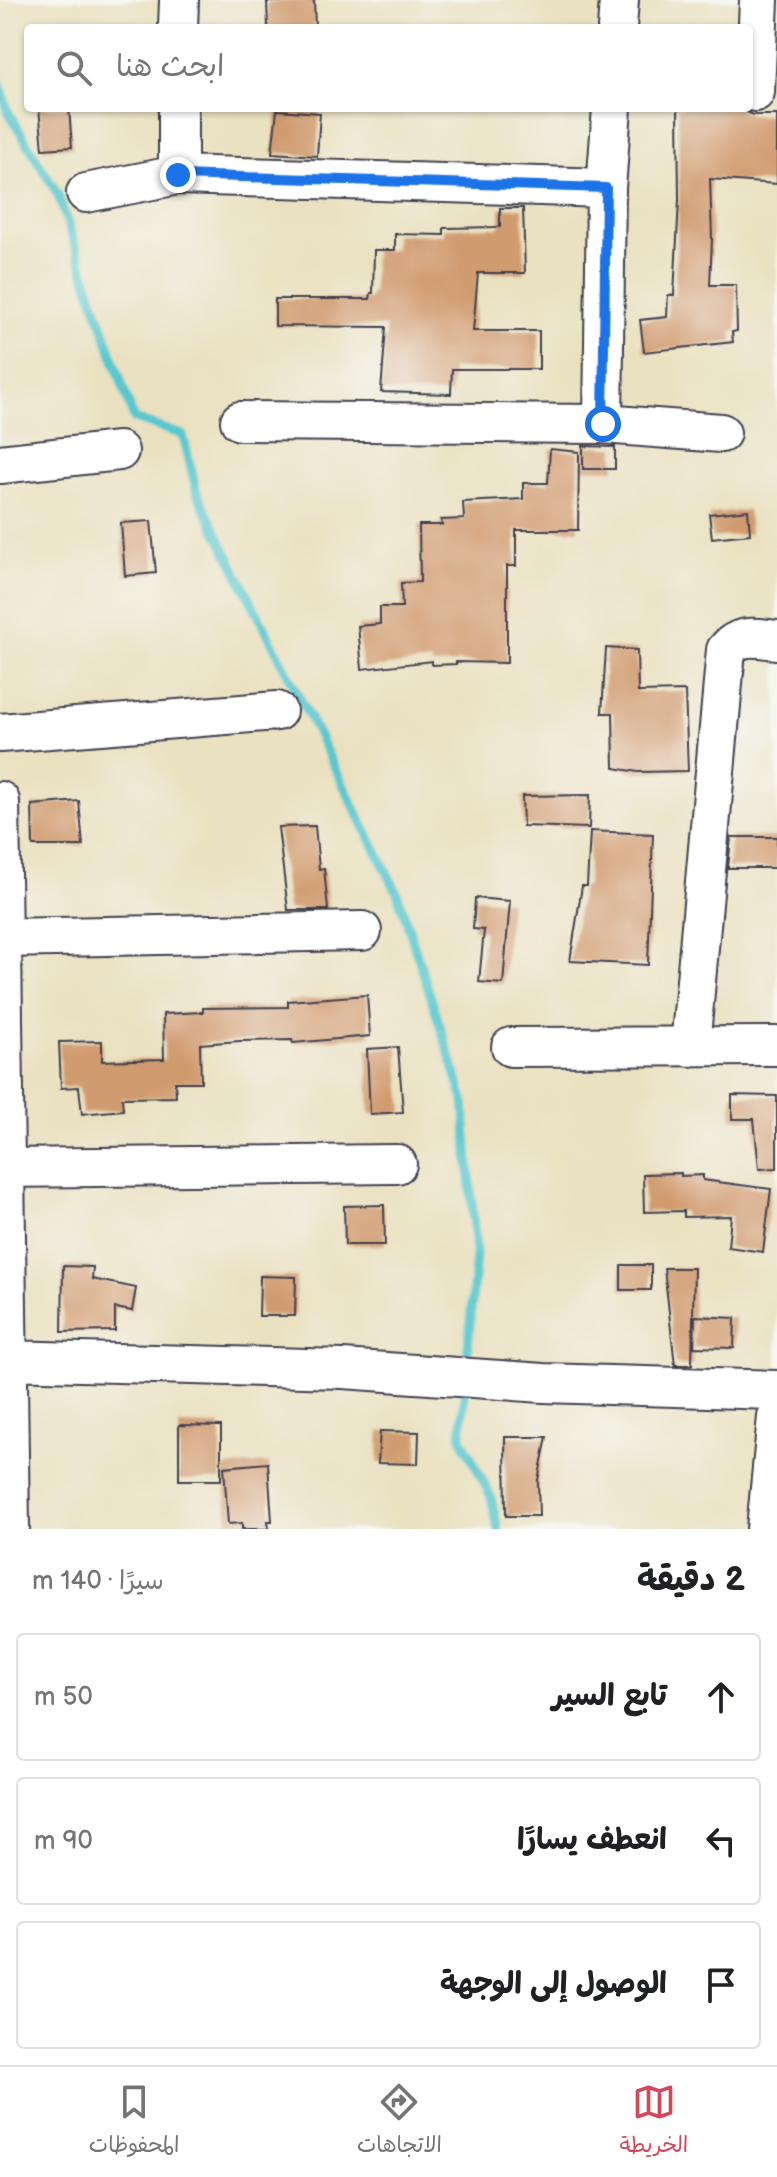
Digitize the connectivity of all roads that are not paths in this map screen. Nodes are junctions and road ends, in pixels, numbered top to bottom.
1 (179, 0) edge
2 (619, 0) edge
3 (759, 0) edge
4 (178, 24) edge
5 (617, 24) edge
6 (755, 92) dead end
7 (178, 112) edge
8 (612, 112) edge
9 (178, 175) junction
10 (606, 188) junction
11 (86, 193) dead end
12 (240, 421) dead end
13 (603, 424) junction
14 (721, 433) dead end
15 (119, 451) dead end
16 (0, 464) edge
17 (777, 640) edge
18 (277, 711) dead end
19 (0, 733) edge
20 (0, 801) edge
21 (362, 931) dead end
22 (2, 938) edge
23 (777, 1046) edge
24 (511, 1047) dead end
25 (690, 1047) junction
26 (397, 1164) dead end
27 (2, 1168) edge
28 (7, 1360) junction
29 (777, 1390) edge
30 (777, 1417) edge
31 (10, 1529) edge
32 (766, 1529) edge

1 - 4 street
2 - 5 street
3 - 6 street
7 - 9 street
8 - 10 street
9 - 10 street
9 - 11 street
10 - 13 street
12 - 13 street
13 - 14 street
15 - 16 street
17 - 25 street
18 - 19 street
20 - 22 street
21 - 22 street
22 - 27 street
23 - 25 street
24 - 25 street
26 - 27 street
27 - 28 street
28 - 29 street
28 - 31 street
30 - 32 street

